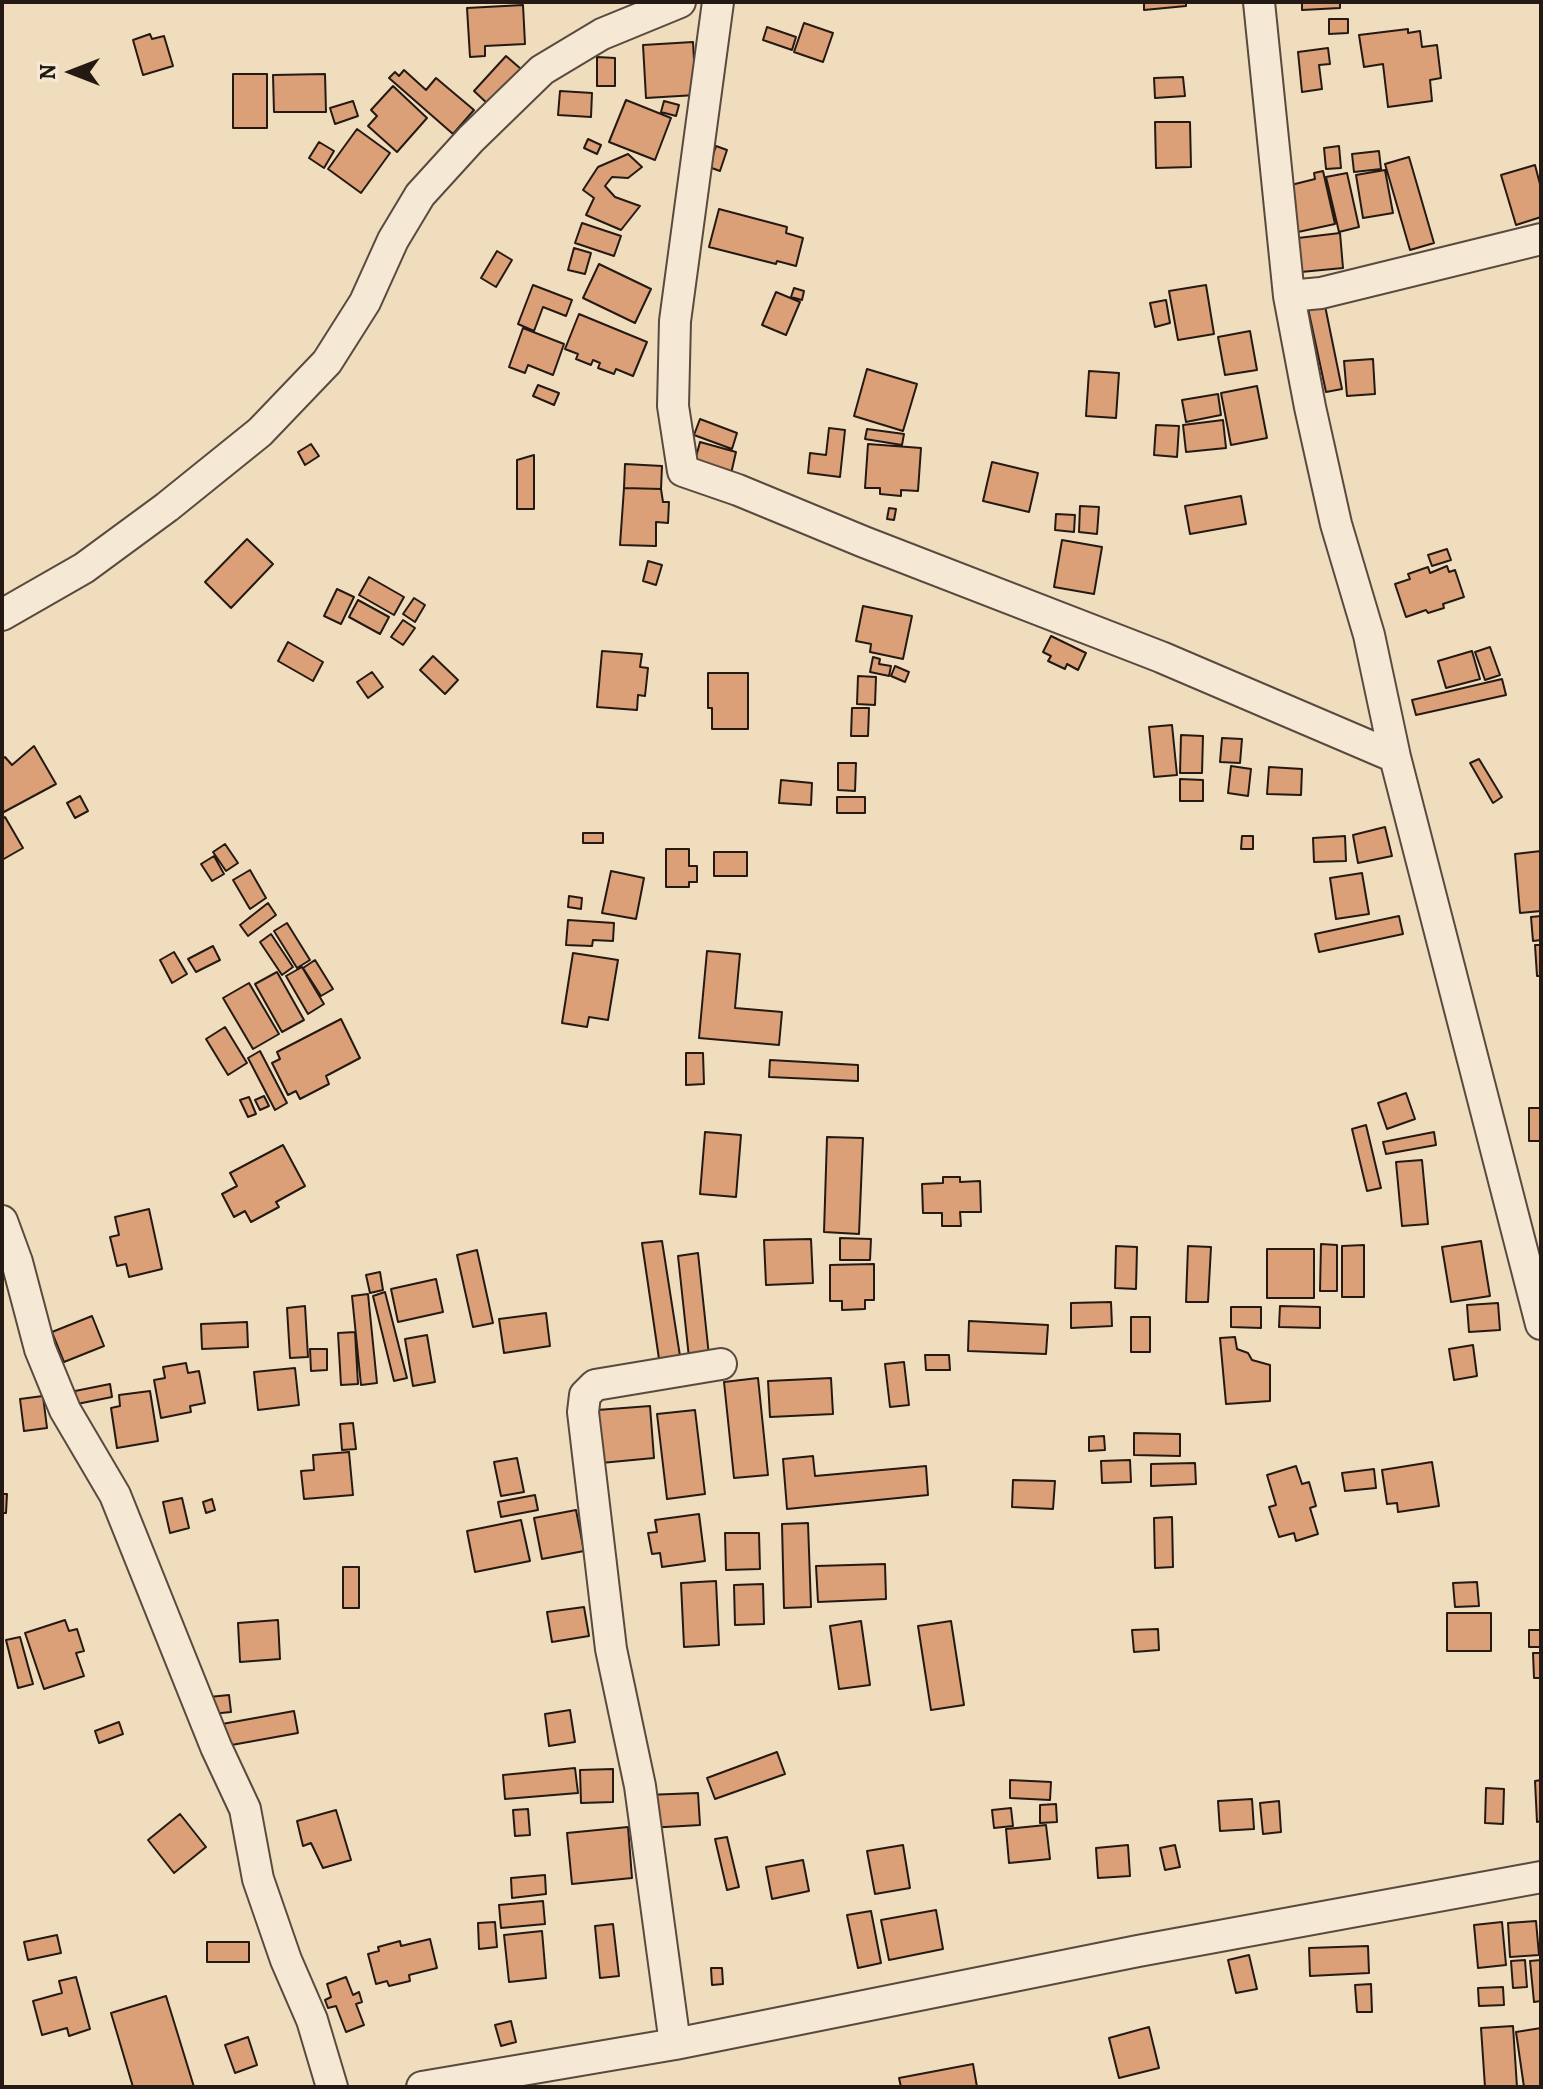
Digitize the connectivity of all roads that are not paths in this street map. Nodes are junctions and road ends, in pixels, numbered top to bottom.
1 (680, 2) edge
2 (718, 2) edge
3 (1259, 2) edge
4 (1541, 239) edge
5 (1289, 296) junction
6 (2, 615) edge
7 (1395, 757) junction
8 (2, 1221) edge
9 (1541, 1324) edge
10 (721, 1364) dead end
11 (1541, 1877) edge
12 (675, 2044) junction
13 (332, 2087) edge
14 (422, 2087) edge

1 - 6 street
2 - 7 street
3 - 5 street
4 - 5 street
5 - 7 street
7 - 9 street
8 - 13 street
10 - 12 street
11 - 12 street
12 - 14 street

